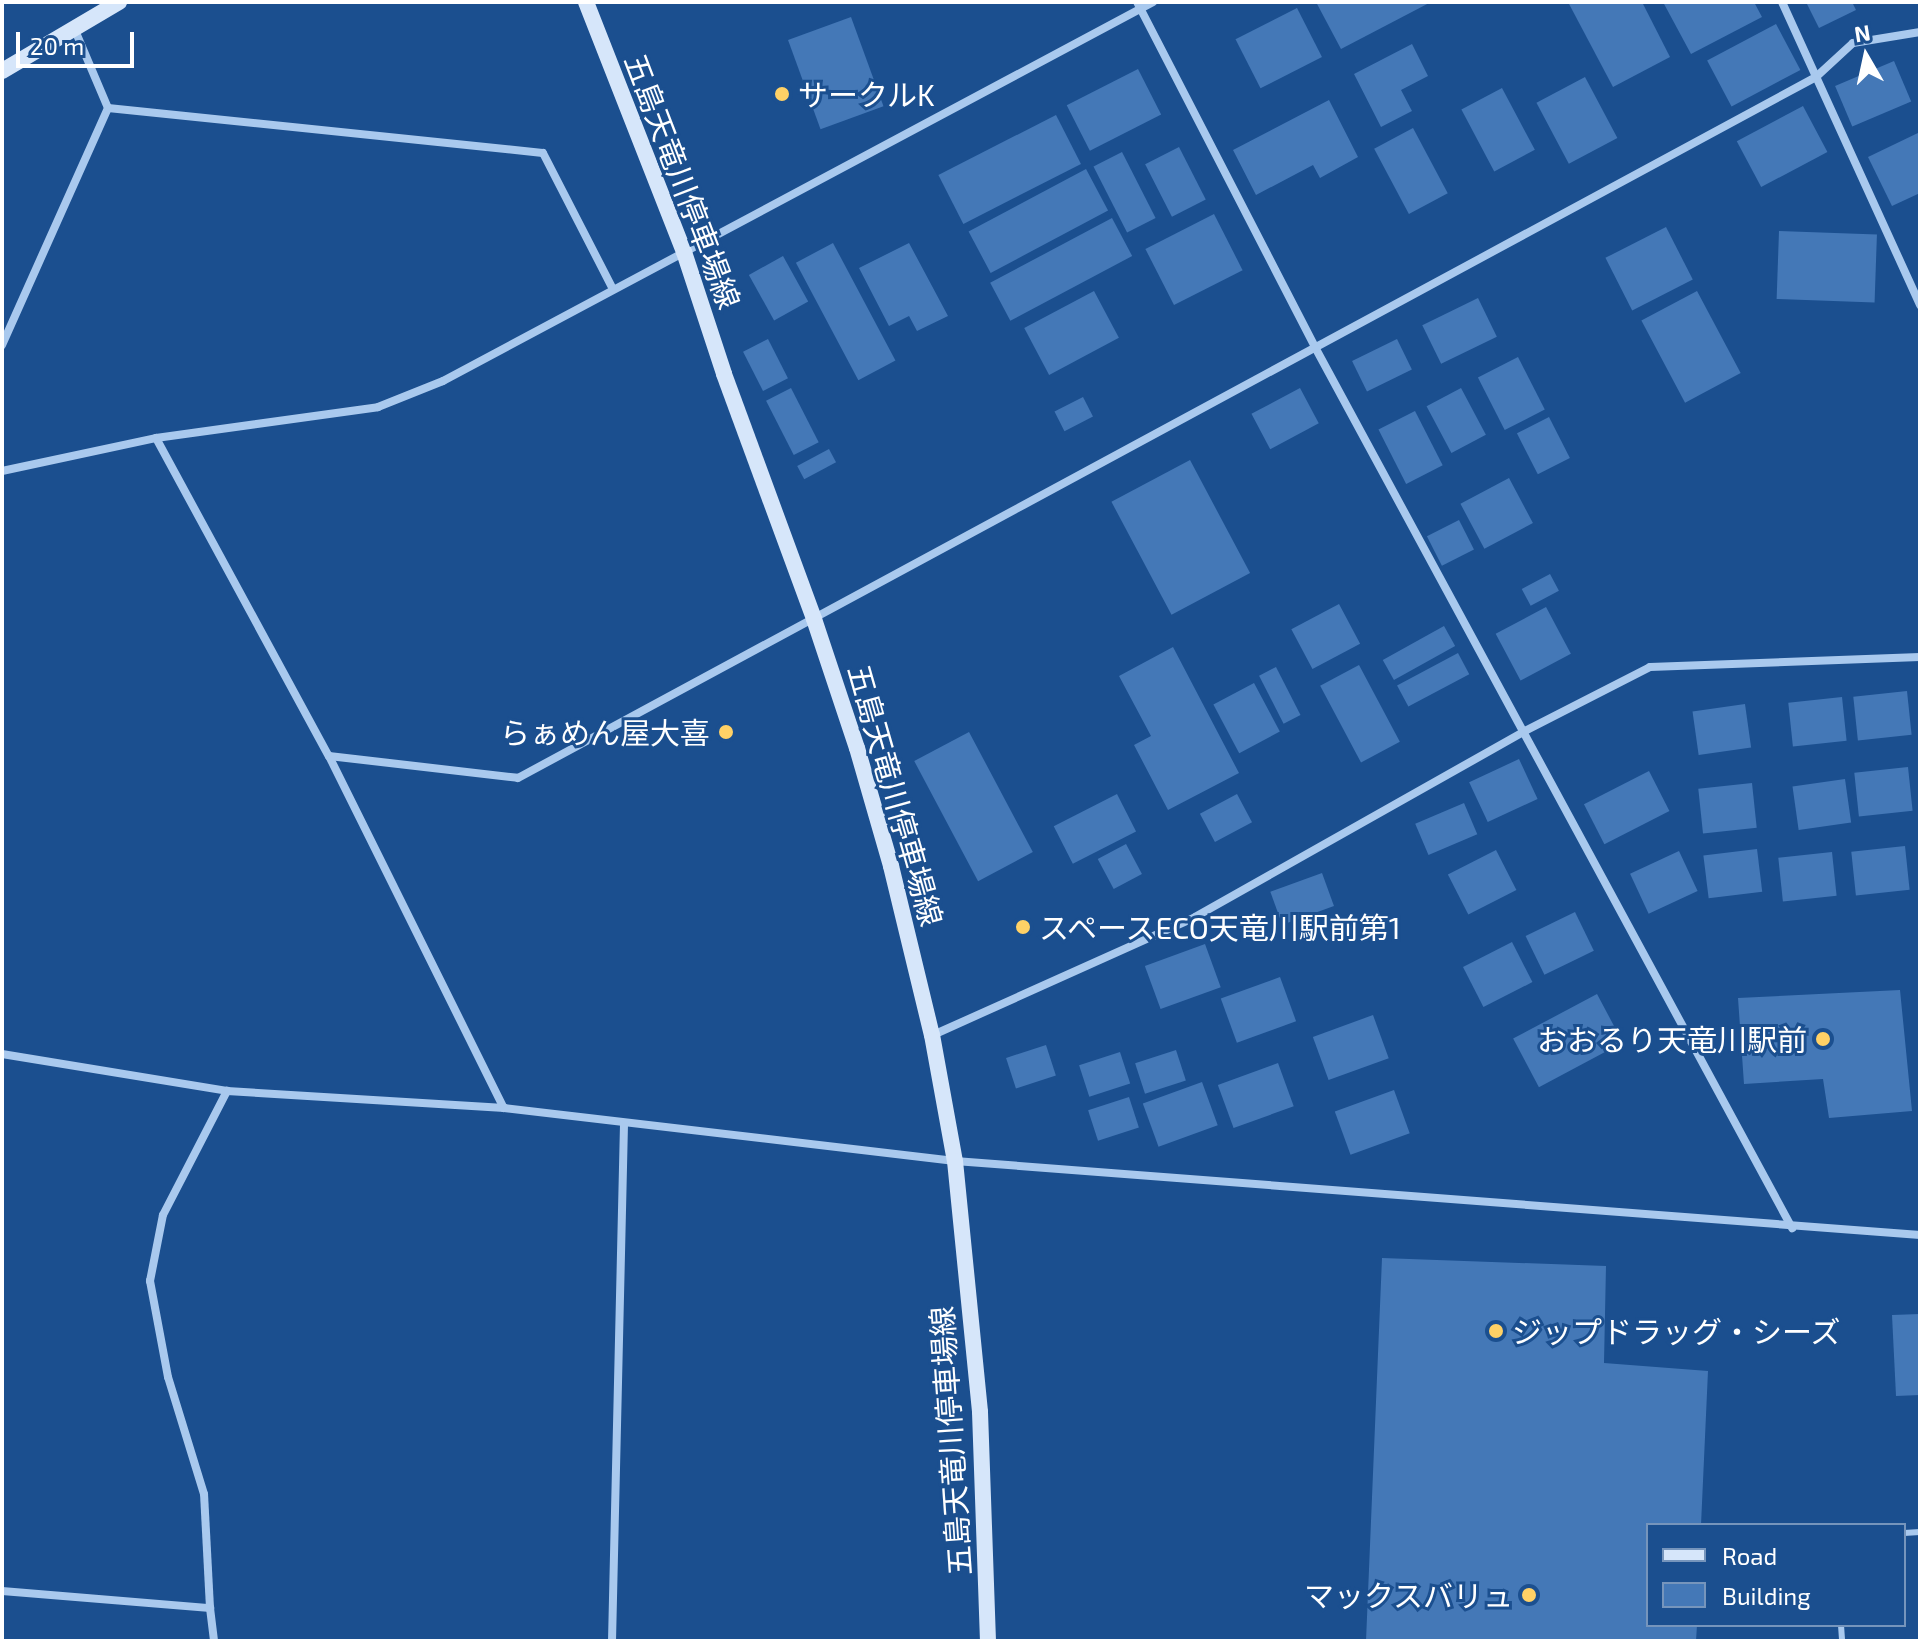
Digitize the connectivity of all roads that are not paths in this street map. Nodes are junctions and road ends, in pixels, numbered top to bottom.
1 (586, 2) edge
2 (1153, 2) edge
3 (1782, 2) edge
4 (116, 3) edge
5 (1139, 5) edge
6 (74, 28) junction
7 (1920, 32) edge
8 (2, 71) edge
9 (1816, 77) junction
10 (108, 108) junction
11 (684, 252) junction
12 (613, 289) junction
13 (1920, 305) edge
14 (2, 345) edge
15 (1316, 349) junction
16 (156, 438) junction
17 (2, 471) edge
18 (814, 619) junction
19 (1920, 657) edge
20 (1525, 731) junction
21 (329, 756) junction
22 (932, 1035) junction
23 (2, 1054) edge
24 (227, 1091) junction
25 (504, 1108) junction
26 (624, 1123) junction
27 (955, 1161) junction
28 (1792, 1228) junction
29 (1920, 1235) edge
30 (2, 1591) edge
31 (210, 1608) junction
32 (214, 1641) edge
33 (612, 1641) edge
34 (988, 1641) edge

1 - 11 main road, 五島天竜川停車場線
2 - 5 street
3 - 9 street
4 - 6 main road
5 - 11 street
5 - 15 street
6 - 8 main road
6 - 10 street
7 - 9 street
9 - 13 street
9 - 15 street
10 - 12 street
10 - 14 street
11 - 12 street
11 - 18 main road, 五島天竜川停車場線
12 - 16 street
15 - 18 street
15 - 20 street
16 - 17 street
16 - 21 street
18 - 21 street
18 - 22 main road, 五島天竜川停車場線
19 - 20 street
20 - 22 street
20 - 28 street
21 - 25 street
22 - 27 main road, 五島天竜川停車場線
23 - 24 street
24 - 25 street
24 - 31 street
25 - 26 street
26 - 27 street
26 - 33 street
27 - 28 street
27 - 34 main road, 五島天竜川停車場線
28 - 29 street
30 - 31 street
31 - 32 street

